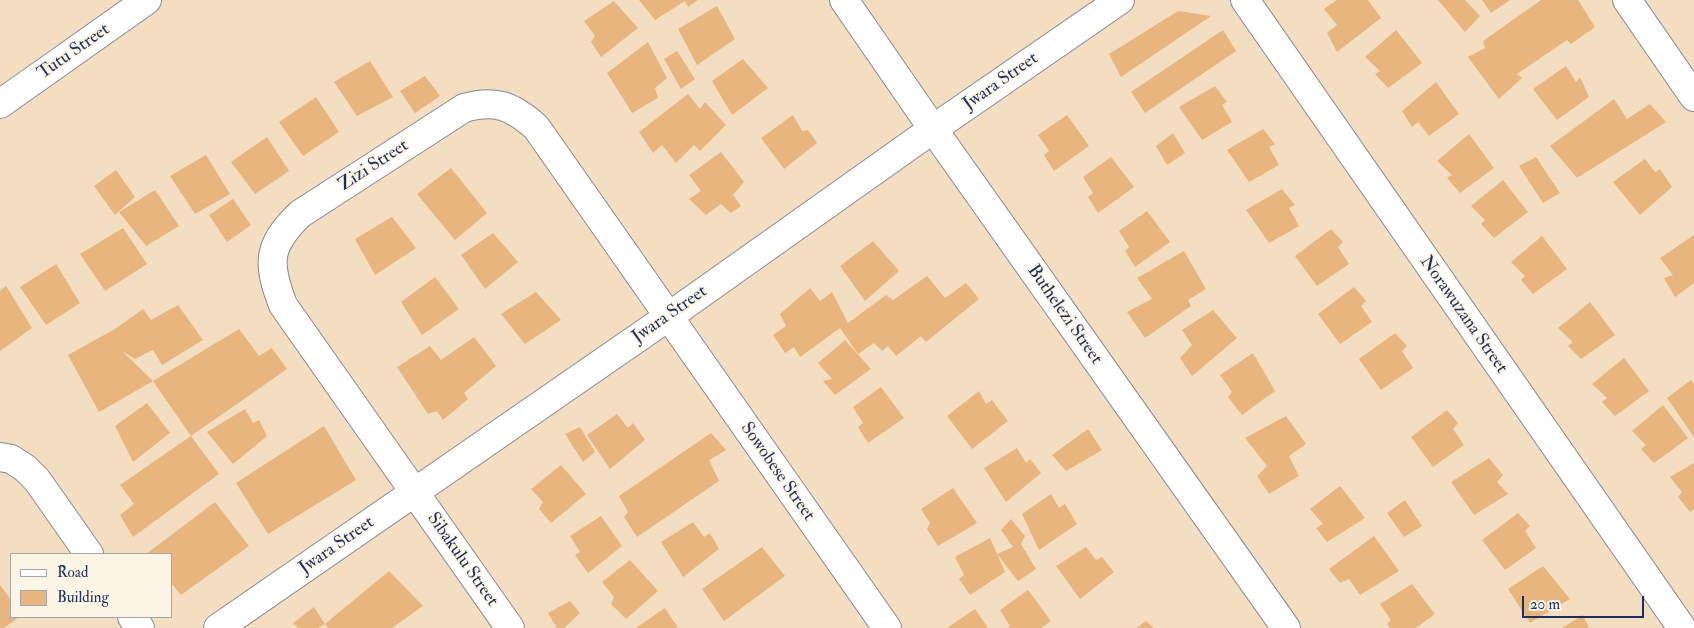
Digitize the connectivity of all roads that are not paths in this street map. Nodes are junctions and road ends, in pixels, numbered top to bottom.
1 (147, 0) edge
2 (844, 0) edge
3 (1120, 0) edge
4 (1245, 0) edge
5 (1627, 0) edge
6 (1694, 97) edge
7 (0, 104) edge
8 (933, 129) junction
9 (668, 317) junction
10 (0, 457) edge
11 (414, 492) junction
12 (88, 553) edge
13 (218, 628) edge
14 (510, 628) edge
15 (887, 628) edge
16 (1286, 628) edge
17 (1682, 628) edge

1 - 7 street, Tutu Street
2 - 8 street, Buthelezi Street
3 - 8 street, Jwara Street
4 - 17 street, Norawuzana Street
5 - 6 street
8 - 9 street, Jwara Street
8 - 16 street, Buthelezi Street
9 - 11 street, Jwara Street
9 - 11 street, Zizi Street
9 - 15 street, Sowobese Street
10 - 12 street
11 - 13 street, Jwara Street
11 - 14 street, Sibakulu Street

